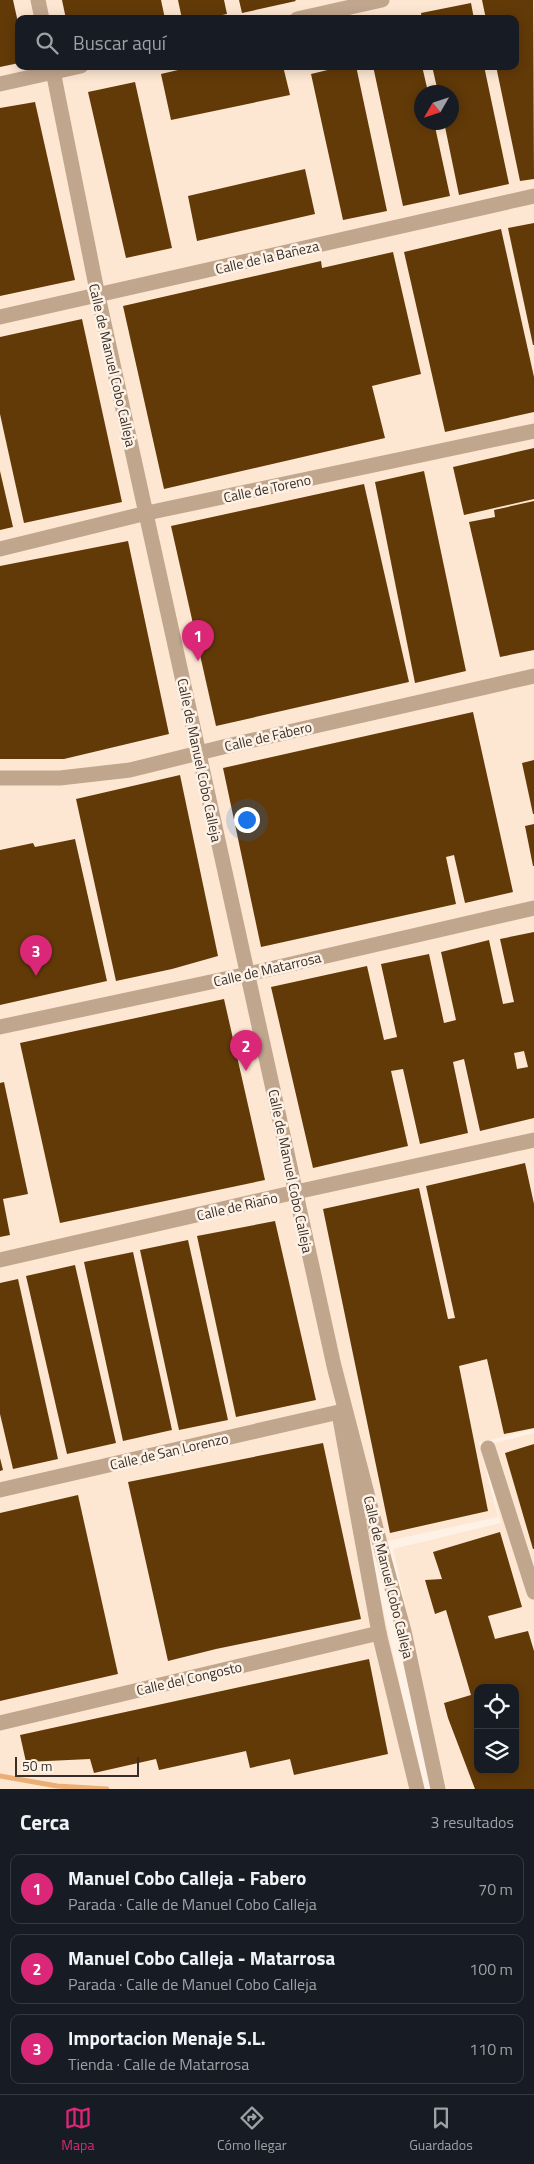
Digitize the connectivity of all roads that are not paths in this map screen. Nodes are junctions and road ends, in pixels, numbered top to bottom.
1 (38, 0) edge
2 (382, 0) edge
3 (41, 15) edge
4 (315, 15) edge
5 (49, 70) edge
6 (53, 70) edge
7 (0, 84) edge
8 (534, 196) edge
9 (98, 296) junction
10 (0, 317) edge
11 (534, 431) edge
12 (147, 513) junction
13 (0, 549) edge
14 (534, 676) edge
15 (198, 753) junction
16 (0, 778) edge
17 (534, 908) edge
18 (248, 974) junction
19 (0, 1027) edge
20 (534, 1140) edge
21 (296, 1192) junction
22 (0, 1260) edge
23 (334, 1366) junction
24 (339, 1412) junction
25 (488, 1448) dead end
26 (0, 1490) edge
27 (534, 1592) edge
28 (379, 1634) junction
29 (0, 1723) edge
30 (417, 1789) edge
31 (438, 1789) edge

1 - 3 street
2 - 4 street
5 - 7 street
6 - 9 street, Calle de Manuel Cobo Calleja
8 - 9 street, Calle de la Bañeza
9 - 10 street, Calle de la Bañeza
9 - 12 street, Calle de Manuel Cobo Calleja
11 - 12 street, Calle de Toreno
12 - 13 street, Calle de Toreno
12 - 15 street, Calle de Manuel Cobo Calleja
14 - 15 street, Calle de Fabero
15 - 16 street, Calle de Fabero
15 - 18 street, Calle de Manuel Cobo Calleja
17 - 18 street, Calle de Matarrosa
18 - 19 street, Calle de Matarrosa
18 - 21 street, Calle de Manuel Cobo Calleja
20 - 21 street, Calle de Riaño
21 - 22 street, Calle de Riaño
21 - 23 street, Calle de Manuel Cobo Calleja
23 - 24 street, Calle de Manuel Cobo Calleja
23 - 31 street, Calle de Manuel Cobo Calleja
24 - 26 street, Calle de San Lorenzo
24 - 28 street, Calle de Manuel Cobo Calleja
25 - 27 street
28 - 29 street, Calle del Congosto
28 - 30 street, Calle de Manuel Cobo Calleja

